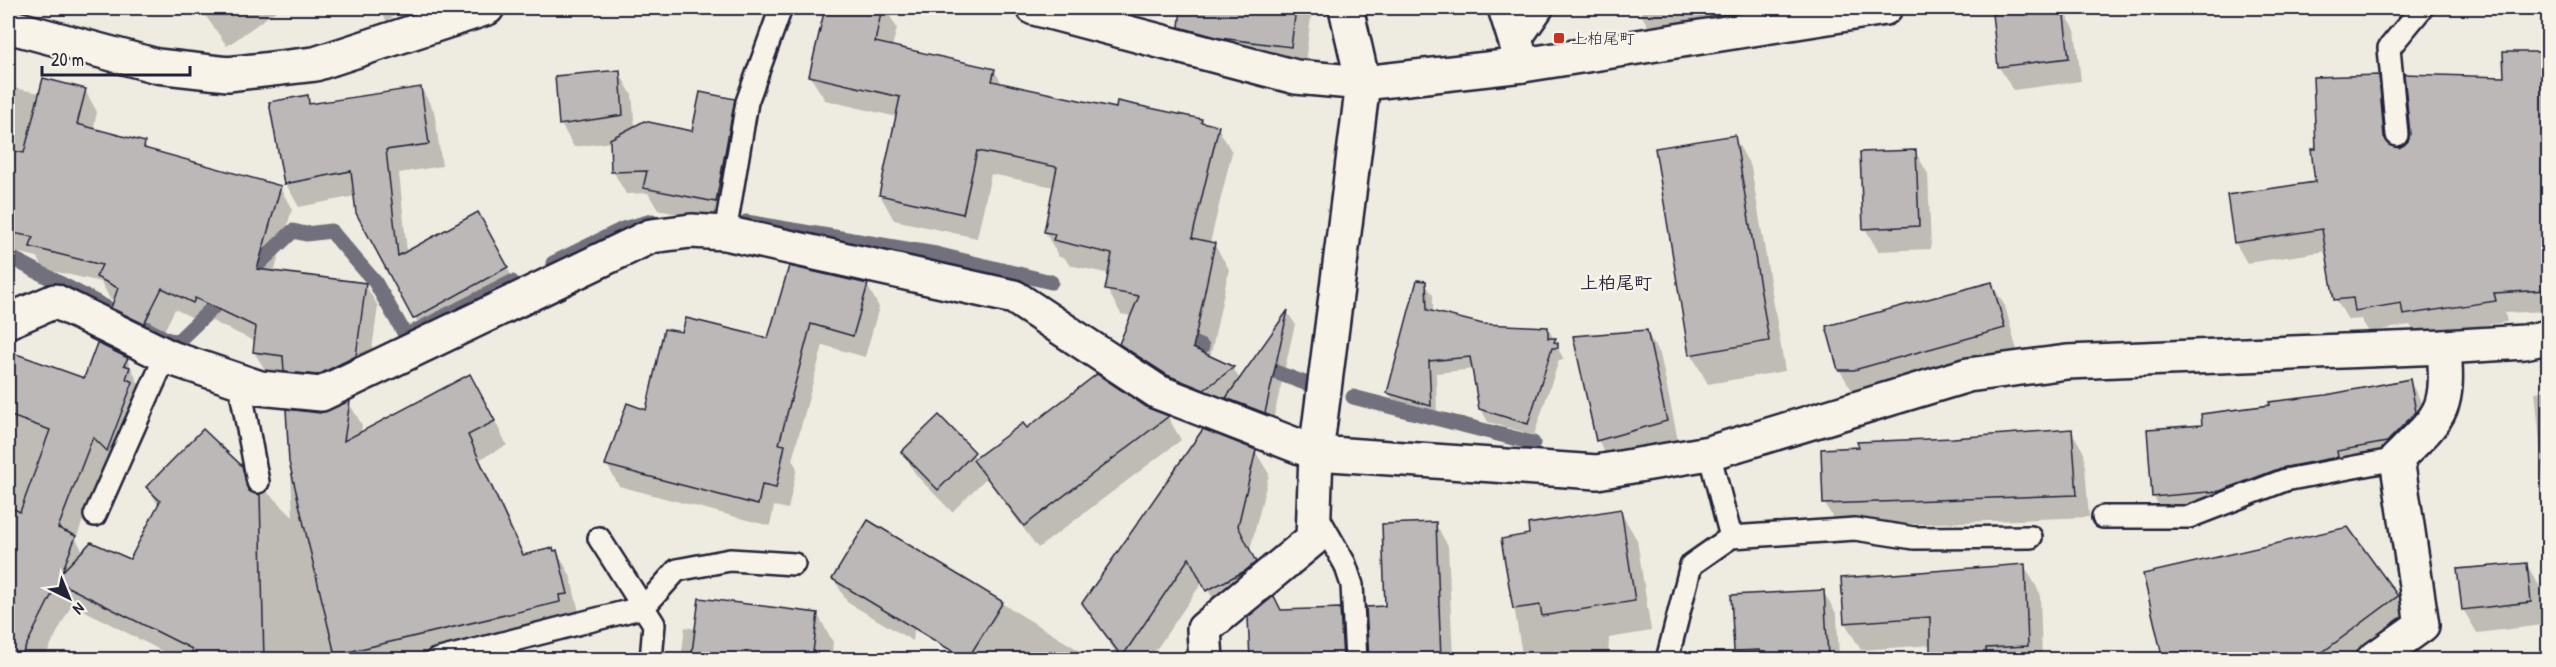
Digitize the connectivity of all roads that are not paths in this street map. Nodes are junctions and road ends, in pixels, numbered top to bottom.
1 (487, 8) edge
2 (782, 8) edge
3 (1034, 8) edge
4 (1346, 8) edge
5 (1505, 8) edge
6 (1543, 8) edge
7 (2422, 8) edge
8 (1864, 9) edge
9 (1066, 12) edge
10 (8, 26) edge
11 (1520, 55) junction
12 (1363, 83) junction
13 (2397, 135) dead end
14 (725, 233) junction
15 (8, 321) edge
16 (2548, 337) edge
17 (2444, 347) junction
18 (166, 355) junction
19 (239, 381) junction
20 (1316, 453) junction
21 (1709, 453) junction
22 (2397, 459) junction
23 (258, 482) dead end
24 (1315, 513) junction
25 (95, 515) dead end
26 (2103, 517) dead end
27 (1731, 537) junction
28 (2031, 537) dead end
29 (599, 538) dead end
30 (794, 564) dead end
31 (644, 607) junction
32 (436, 660) edge
33 (651, 660) edge
34 (1206, 660) edge
35 (1356, 660) edge
36 (1667, 660) edge
37 (2373, 660) edge

1 - 10 street
2 - 14 lane
3 - 9 street
4 - 12 street
5 - 11 street
6 - 11 lane
7 - 13 lane
8 - 11 street
9 - 12 street
11 - 12 street
12 - 20 street
14 - 19 street
14 - 20 street
15 - 18 street
16 - 17 street
17 - 21 street
17 - 22 street
18 - 19 street
18 - 25 lane
19 - 23 lane
20 - 21 street
20 - 24 street
21 - 27 lane
22 - 26 lane
22 - 37 street
24 - 34 street
24 - 35 lane
27 - 28 lane
27 - 36 lane
29 - 31 lane
30 - 31 lane
31 - 32 lane
31 - 33 lane

